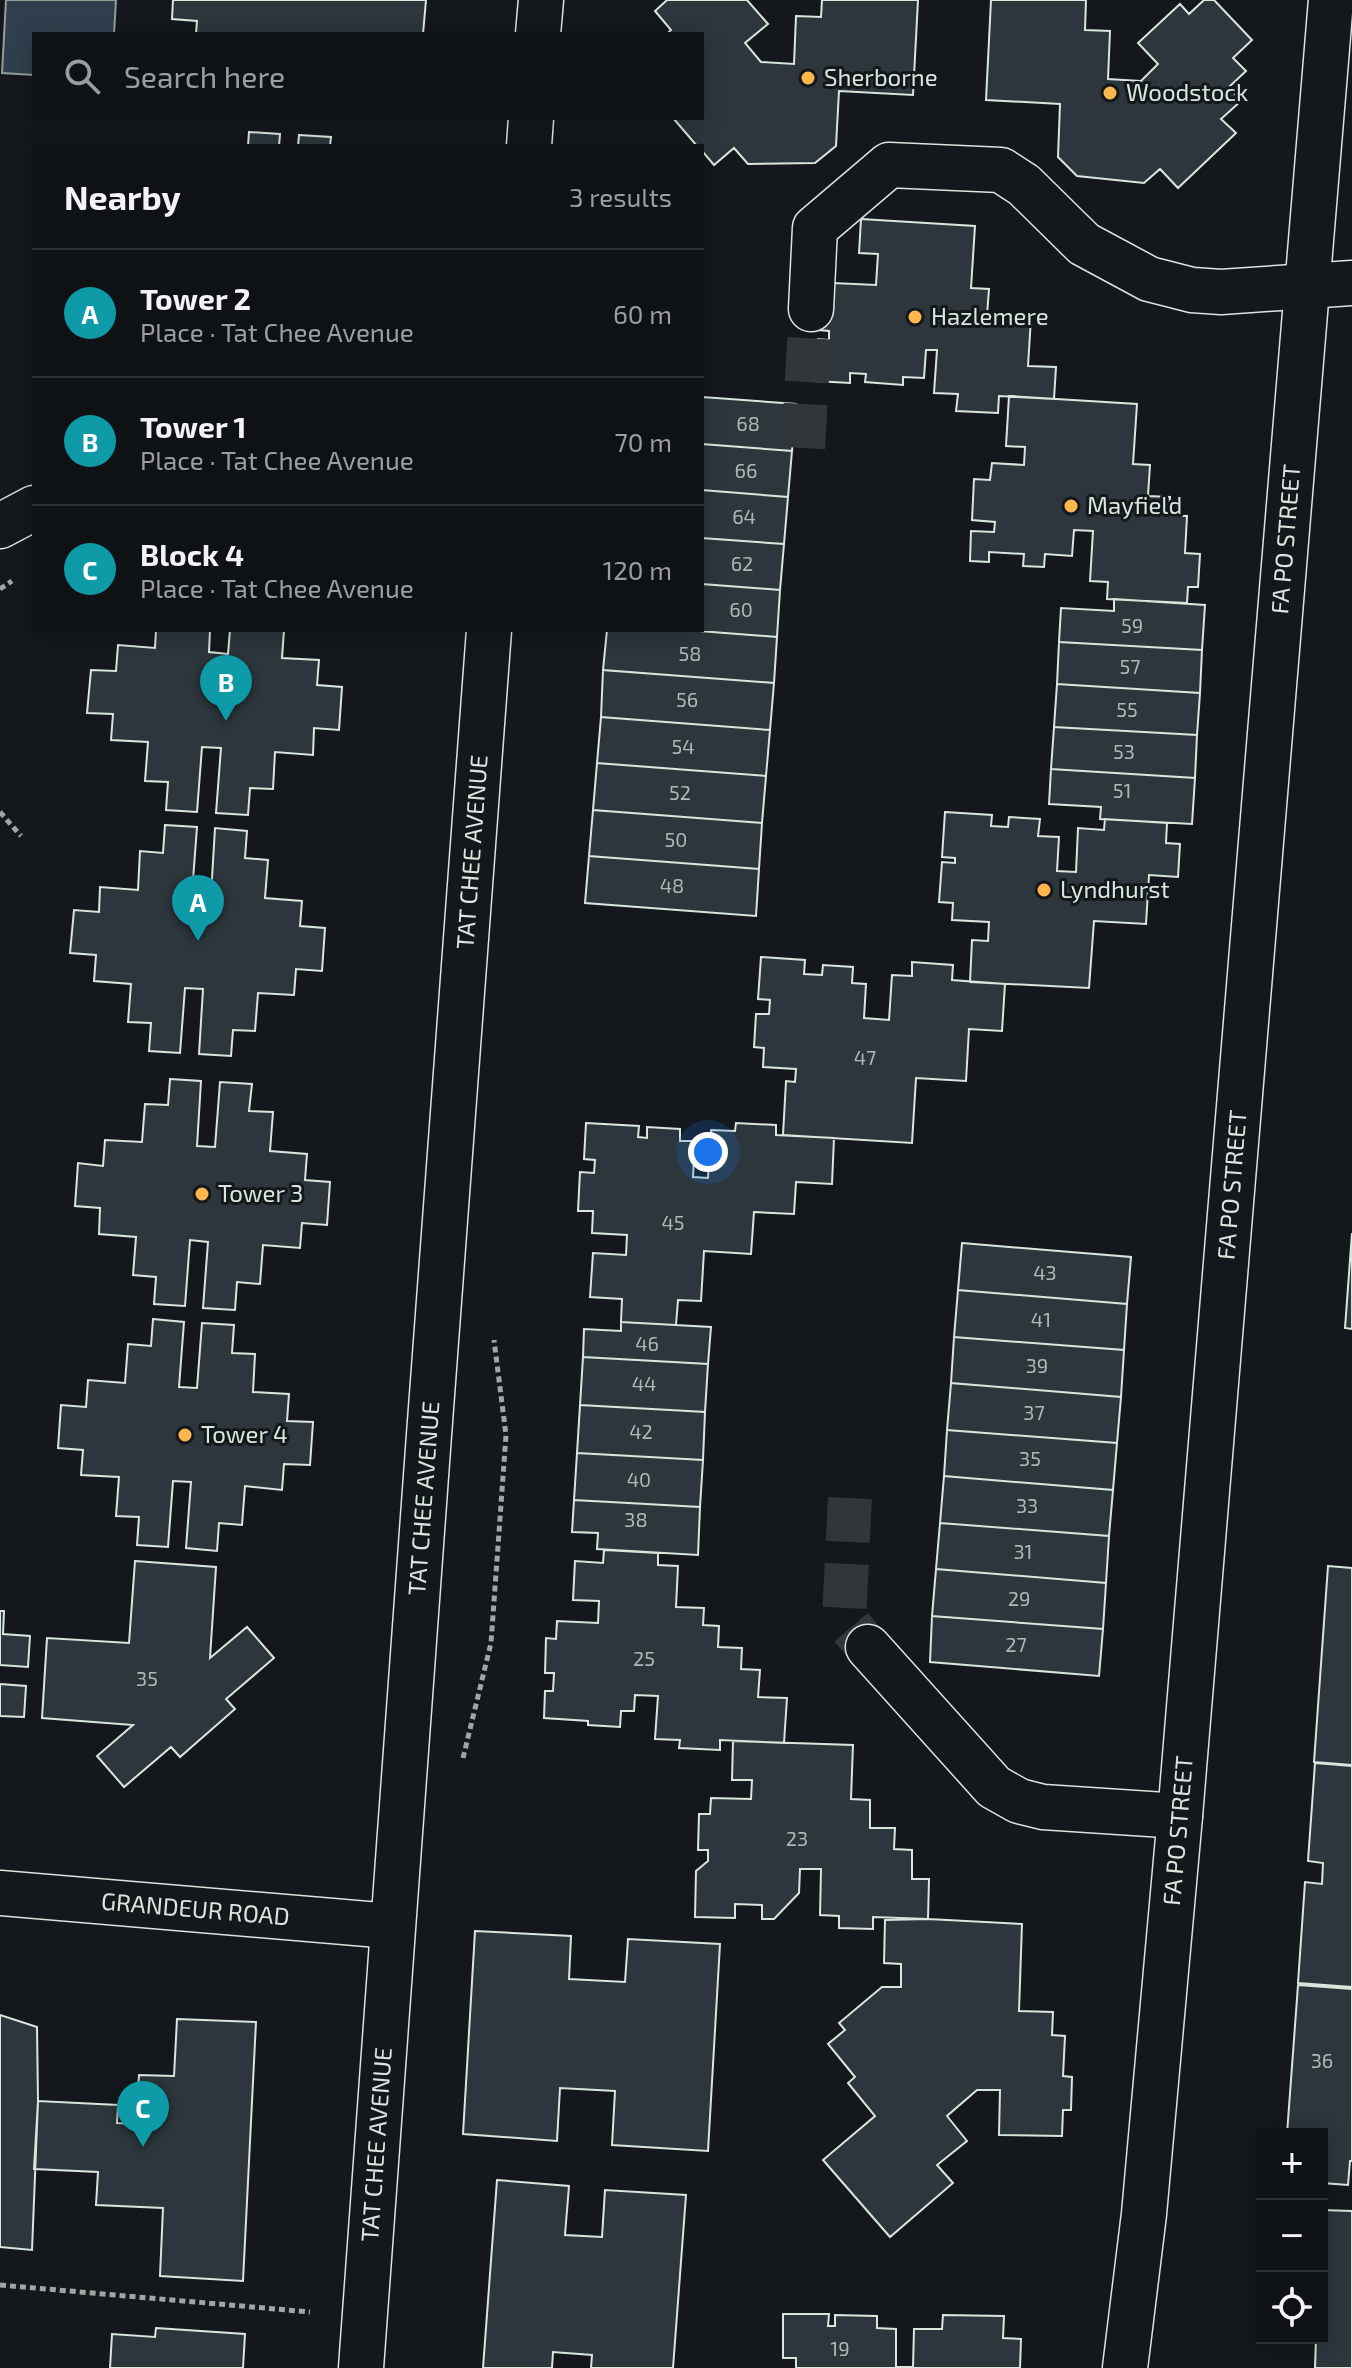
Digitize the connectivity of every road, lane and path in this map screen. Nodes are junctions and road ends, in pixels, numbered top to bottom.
1 (541, 0) edge
2 (1331, 0) edge
3 (538, 32) edge
4 (531, 120) edge
5 (529, 144) edge
6 (1352, 283) edge
7 (1307, 286) junction
8 (811, 309) tunnel mouth
9 (32, 509) edge
10 (0, 526) edge
11 (489, 632) edge
12 (0, 812) edge
13 (21, 836) dead end
14 (868, 1647) tunnel mouth
15 (1180, 1816) junction
16 (0, 1893) edge
17 (391, 1926) junction
18 (0, 2285) edge
19 (313, 2312) dead end
20 (361, 2368) edge
21 (1125, 2368) edge

1 - 3 street
2 - 7 street, FA PO STREET
4 - 5 street
6 - 7 street
7 - 8 street
7 - 15 street, FA PO STREET
9 - 10 street
11 - 17 street, TAT CHEE AVENUE
12 - 13 path
14 - 15 street
15 - 21 street, FA PO STREET
16 - 17 street, GRANDEUR ROAD
17 - 20 street, TAT CHEE AVENUE
18 - 19 path

